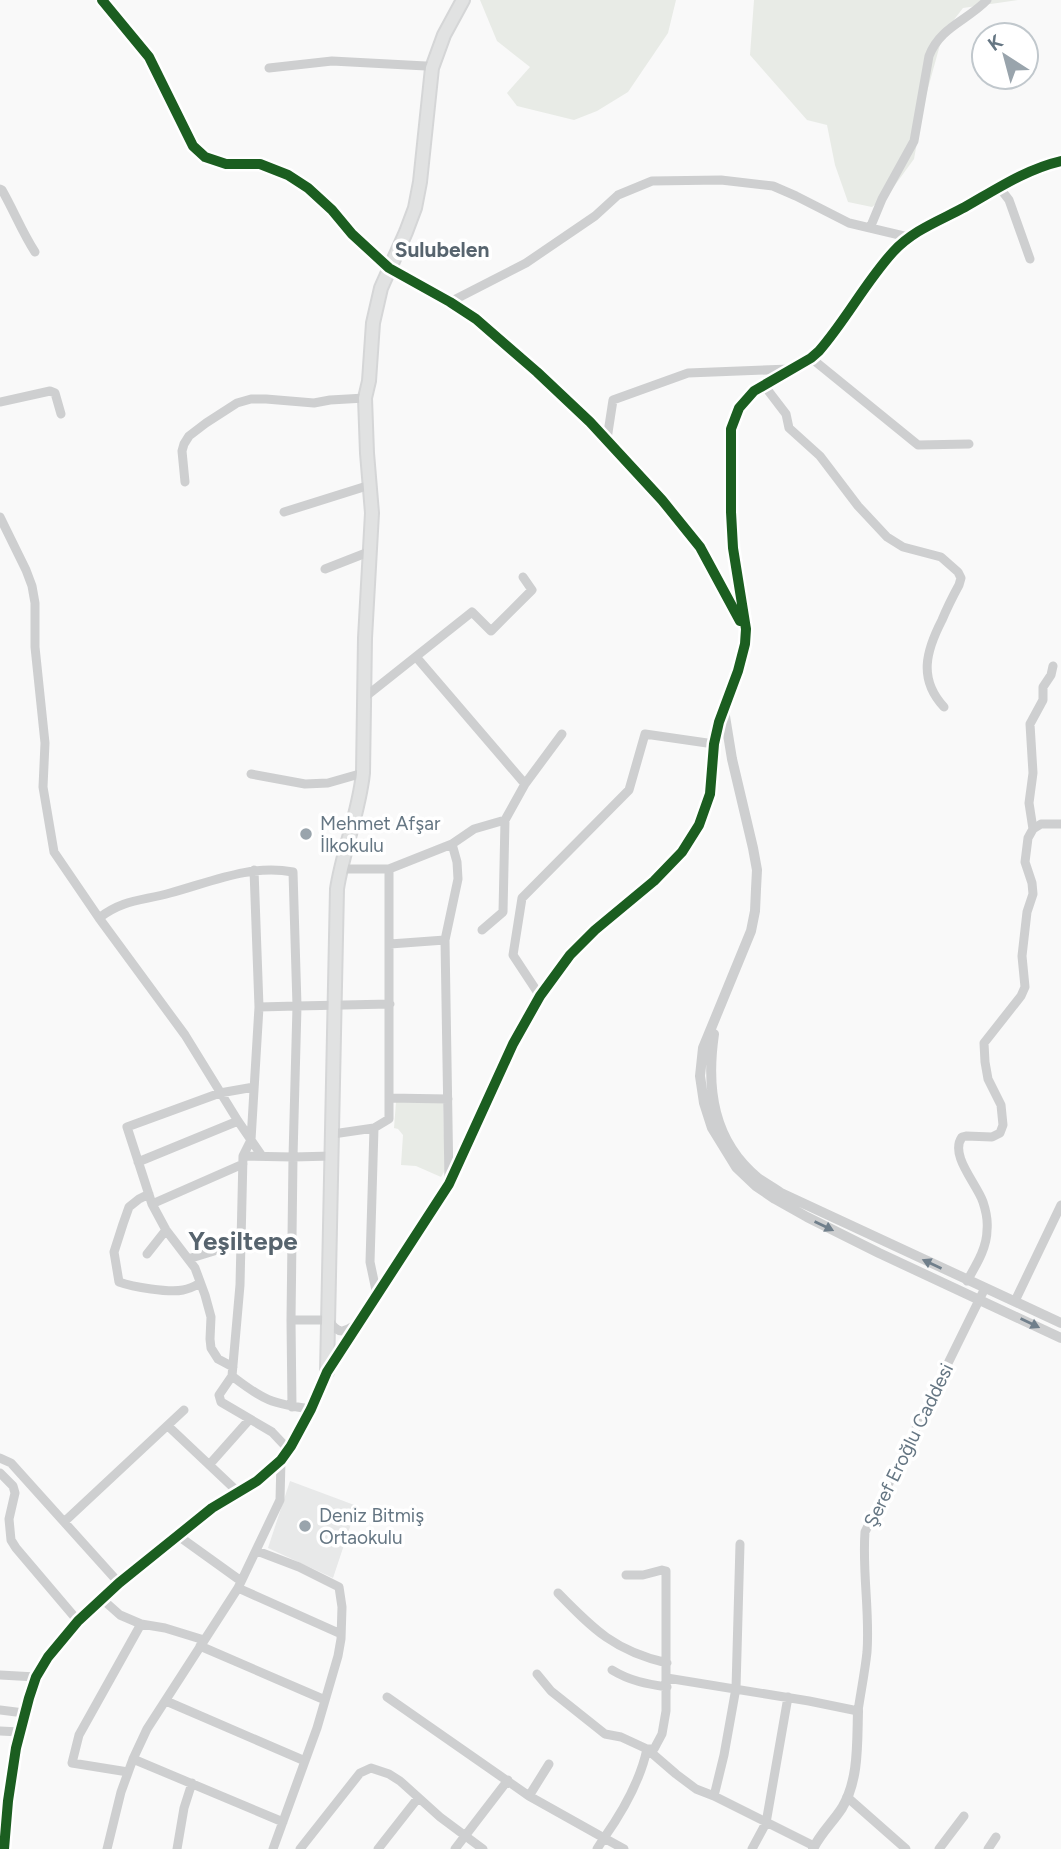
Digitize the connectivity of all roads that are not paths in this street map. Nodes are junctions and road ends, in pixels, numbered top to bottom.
1 (102, 0) edge
2 (457, 0) edge
3 (463, 0) edge
4 (988, 0) edge
5 (426, 66) junction
6 (269, 68) dead end
7 (1061, 161) edge
8 (999, 187) junction
9 (0, 190) edge
10 (870, 228) junction
11 (908, 237) junction
12 (35, 252) dead end
13 (1030, 259) dead end
14 (387, 266) junction
15 (450, 302) junction
16 (811, 358) junction
17 (793, 369) junction
18 (763, 384) junction
19 (366, 393) junction
20 (0, 402) edge
21 (61, 414) dead end
22 (607, 439) junction
23 (969, 444) dead end
24 (185, 482) dead end
25 (369, 485) junction
26 (284, 512) dead end
27 (0, 517) edge
28 (371, 551) junction
29 (325, 569) dead end
30 (523, 577) dead end
31 (746, 629) junction
32 (416, 657) junction
33 (1053, 666) dead end
34 (365, 698) junction
35 (944, 707) dead end
36 (724, 710) junction
37 (562, 734) dead end
38 (714, 744) junction
39 (363, 773) junction
40 (251, 774) dead end
41 (525, 784) junction
42 (505, 820) junction
43 (1061, 824) edge
44 (1034, 828) junction
45 (452, 844) junction
46 (340, 869) junction
47 (389, 869) junction
48 (254, 870) junction
49 (99, 918) junction
50 (482, 930) dead end
51 (445, 940) junction
52 (390, 944) junction
53 (540, 996) junction
54 (334, 1004) junction
55 (390, 1004) junction
56 (296, 1006) junction
57 (259, 1007) junction
58 (716, 1020) junction
59 (254, 1087) junction
60 (220, 1093) junction
61 (390, 1098) junction
62 (448, 1099) junction
63 (238, 1121) junction
64 (374, 1128) junction
65 (333, 1134) junction
66 (251, 1140) junction
67 (262, 1156) junction
68 (332, 1156) junction
69 (293, 1157) junction
70 (243, 1160) junction
71 (138, 1162) junction
72 (449, 1184) junction
73 (150, 1199) junction
74 (1061, 1205) edge
75 (166, 1230) junction
76 (240, 1243) junction
77 (147, 1254) dead end
78 (188, 1259) junction
79 (967, 1281) junction
80 (200, 1283) junction
81 (982, 1294) junction
82 (377, 1295) junction
83 (1014, 1301) junction
84 (291, 1320) junction
85 (329, 1320) junction
86 (360, 1323) junction
87 (1061, 1324) edge
88 (1061, 1338) edge
89 (232, 1371) junction
90 (327, 1371) junction
91 (292, 1407) junction
92 (184, 1409) dead end
93 (311, 1409) junction
94 (249, 1420) junction
95 (168, 1426) junction
96 (288, 1449) junction
97 (0, 1458) edge
98 (281, 1460) junction
99 (209, 1465) junction
100 (0, 1473) edge
101 (239, 1493) junction
102 (64, 1522) junction
103 (177, 1535) junction
104 (740, 1544) dead end
105 (257, 1551) junction
106 (626, 1575) dead end
107 (120, 1583) junction
108 (240, 1584) junction
109 (558, 1593) dead end
110 (102, 1598) junction
111 (78, 1621) junction
112 (141, 1624) junction
113 (341, 1634) junction
114 (202, 1643) junction
115 (667, 1662) junction
116 (612, 1670) dead end
117 (537, 1674) dead end
118 (0, 1675) edge
119 (36, 1678) junction
120 (667, 1682) junction
121 (736, 1688) junction
122 (387, 1697) dead end
123 (788, 1697) junction
124 (325, 1700) junction
125 (166, 1701) junction
126 (0, 1710) edge
127 (858, 1711) junction
128 (24, 1713) junction
129 (0, 1731) edge
130 (20, 1732) junction
131 (647, 1749) junction
132 (133, 1759) junction
133 (305, 1761) junction
134 (549, 1764) dead end
135 (128, 1772) junction
136 (508, 1780) junction
137 (192, 1783) junction
138 (529, 1796) junction
139 (713, 1796) junction
140 (847, 1797) junction
141 (418, 1798) junction
142 (964, 1816) dead end
143 (283, 1822) junction
144 (766, 1823) junction
145 (465, 1836) junction
146 (996, 1837) dead end
147 (604, 1838) junction
148 (814, 1847) edge
149 (4, 1849) edge
150 (107, 1849) edge
151 (177, 1849) edge
152 (273, 1849) edge
153 (300, 1849) edge
154 (378, 1849) edge
155 (455, 1849) edge
156 (484, 1849) edge
157 (597, 1849) edge
158 (624, 1849) edge
159 (752, 1849) edge
160 (906, 1849) edge
161 (939, 1849) edge
162 (988, 1849) edge

1 - 14 street
2 - 5 main road
3 - 14 main road
4 - 10 street
5 - 6 street
5 - 14 main road
7 - 8 street
8 - 11 street
8 - 13 street
9 - 12 street
10 - 11 street
10 - 15 street
11 - 16 street
14 - 15 street
14 - 19 main road
15 - 22 street
16 - 17 street
16 - 23 street
17 - 18 street
17 - 22 street
18 - 31 street
18 - 35 street
19 - 24 street
19 - 25 main road
20 - 21 street
22 - 31 street
25 - 26 street
25 - 28 main road
27 - 49 street
28 - 29 street
28 - 34 main road
30 - 32 street
31 - 36 street
32 - 34 street
32 - 41 street
33 - 44 street
34 - 39 main road
36 - 38 street
36 - 58 street
37 - 41 street
38 - 53 street
38 - 53 street
39 - 40 street
39 - 46 main road
41 - 42 street
42 - 45 street
42 - 50 street
43 - 44 street
44 - 79 street
45 - 47 street
45 - 51 street
46 - 47 street
46 - 54 main road
47 - 52 street
48 - 49 street
48 - 56 street
48 - 57 street
49 - 60 street
51 - 52 street
51 - 62 street
52 - 55 street
53 - 72 street
54 - 55 street
54 - 56 street
54 - 65 main road
55 - 61 street
56 - 57 street
56 - 69 street
57 - 59 street
79 -> 58 street
58 -> 81 street
59 - 60 street
59 - 66 street
60 - 63 street
60 - 71 street
61 - 62 street
61 - 64 street
62 - 72 street
63 - 66 street
63 - 71 street
64 - 65 street
64 - 82 street
65 - 68 main road
66 - 67 street
66 - 70 street
67 - 69 street
67 - 70 street
68 - 69 street
68 - 85 main road
69 - 84 street
70 - 73 street
70 - 76 street
71 - 73 street
72 - 82 street
73 - 75 street
73 - 80 street
74 - 83 street
75 - 77 street
75 - 78 street
76 - 78 street
76 - 89 street
78 - 80 street
79 - 81 street
80 - 89 street
81 - 83 street
81 -> 88 street
81 - 127 street, Şeref Eroğlu Caddesi
82 - 86 street
83 - 87 street
84 - 85 street
84 - 91 street
85 - 86 street
85 - 90 main road
86 - 90 street
89 - 91 street
89 - 94 street
90 - 93 street
91 - 93 street
92 - 95 street
93 - 96 street
94 - 96 street
94 - 99 street
95 - 99 street
95 - 102 street
96 - 98 street
97 - 102 street
98 - 101 street
98 - 105 street
99 - 101 street
100 - 111 street
101 - 103 street
102 - 107 street
103 - 107 street
103 - 108 street
104 - 121 street
105 - 108 street
105 - 113 street
106 - 115 street
107 - 110 street
108 - 113 street
108 - 114 street
109 - 115 street
110 - 111 street
110 - 112 street
111 - 119 street
112 - 114 street
112 - 135 street
113 - 124 street
114 - 124 street
114 - 125 street
115 - 120 street
116 - 120 street
117 - 131 street
118 - 119 street
119 - 128 street
120 - 121 street
120 - 131 street
121 - 123 street
121 - 139 street
122 - 136 street
123 - 127 street
123 - 144 street
124 - 133 street
125 - 132 street
125 - 133 street
126 - 128 street
127 - 140 street, Şeref Eroğlu Caddesi
128 - 130 street
129 - 130 street
130 - 149 street
131 - 139 street
131 - 147 street
132 - 135 street
132 - 137 street
133 - 143 street
134 - 138 street
135 - 150 street
136 - 138 street
136 - 145 street
137 - 143 street
137 - 151 street
138 - 147 street
139 - 144 street
140 - 148 street, Şeref Eroğlu Caddesi
140 - 160 street
141 - 145 street
141 - 153 street
141 - 154 street
142 - 161 street
143 - 152 street
144 - 148 street
144 - 159 street
145 - 155 street
145 - 156 street
146 - 162 street
147 - 157 street
147 - 158 street

